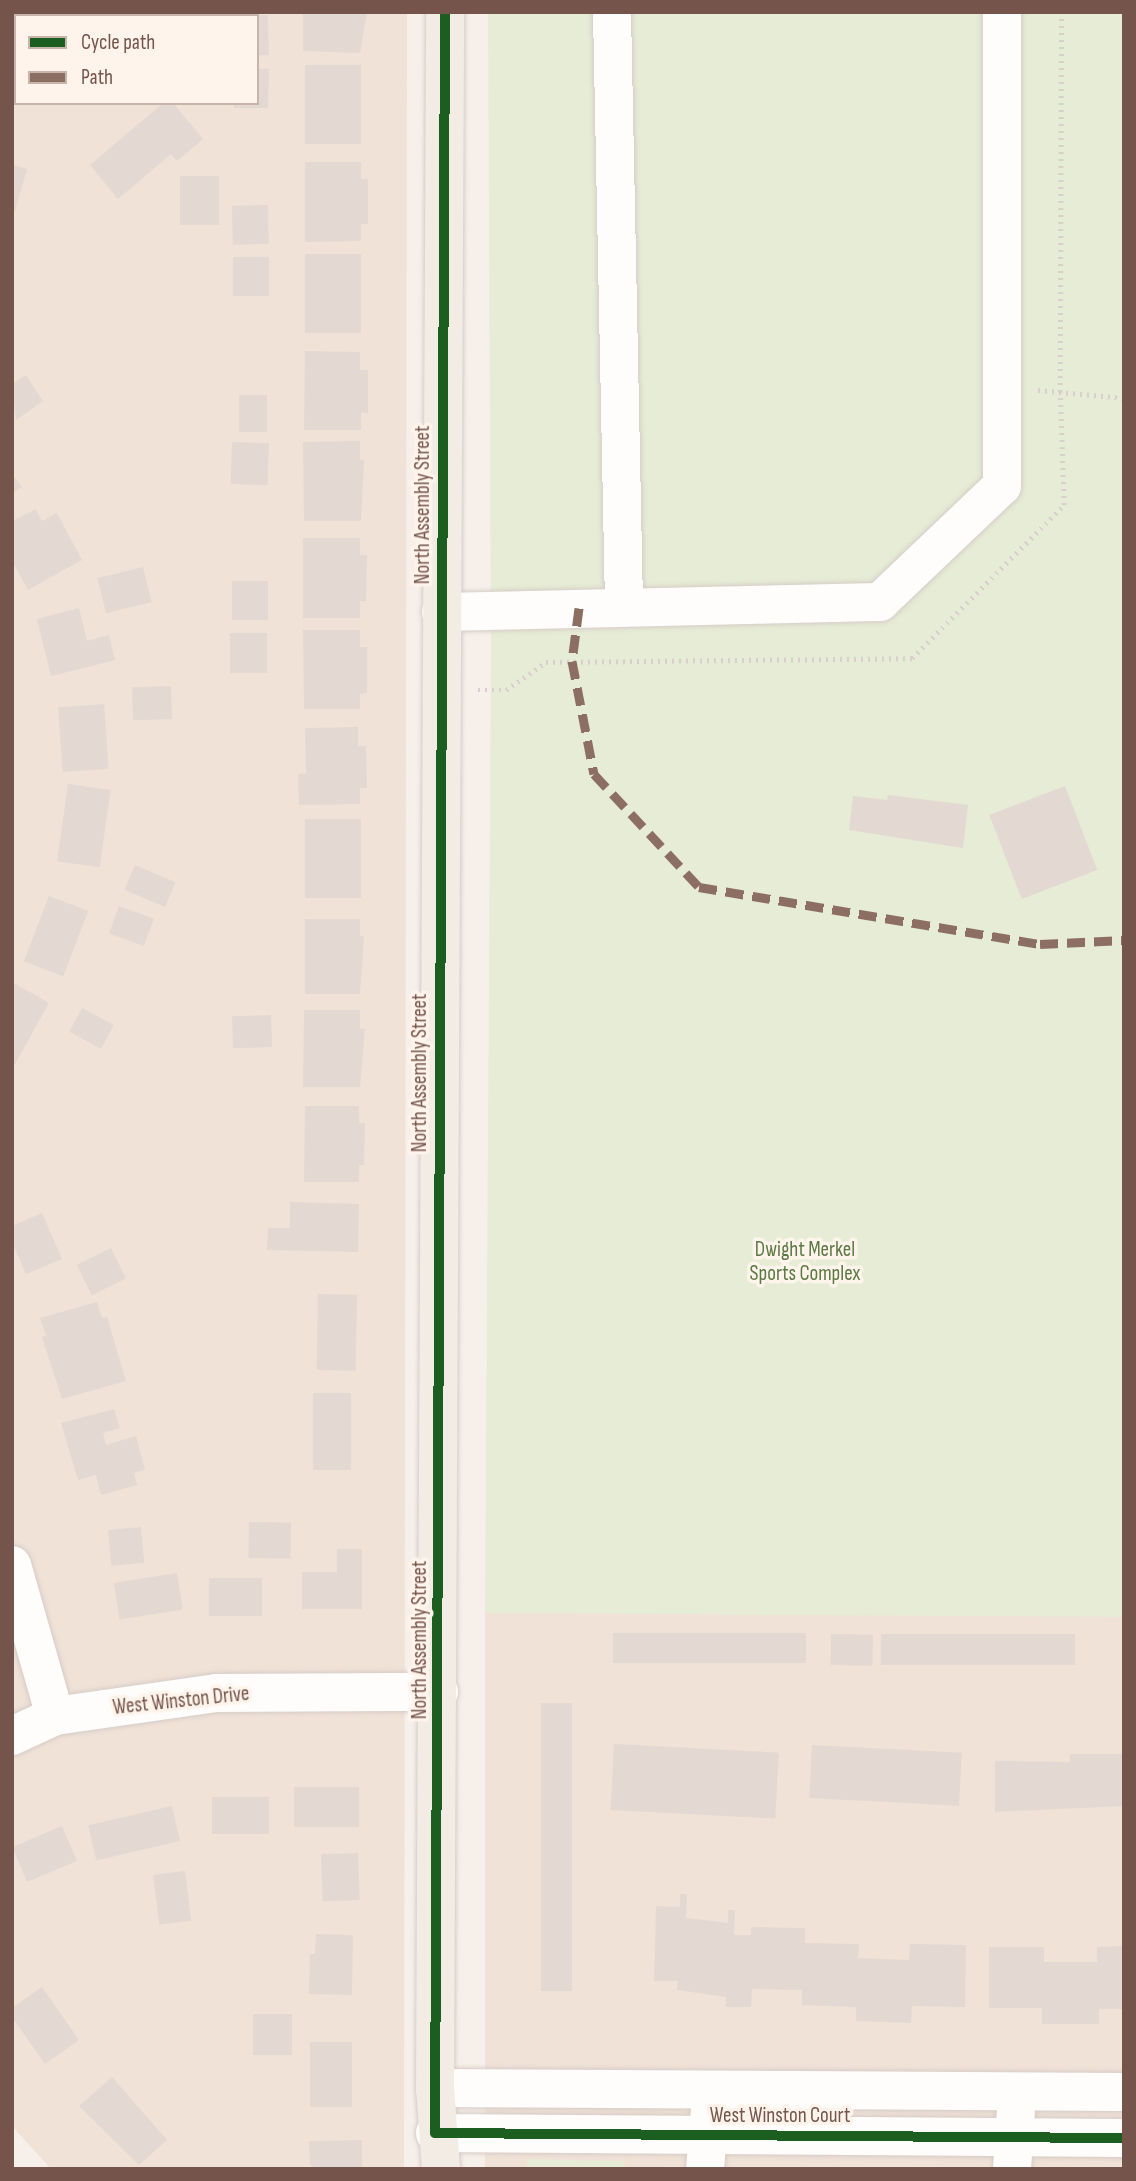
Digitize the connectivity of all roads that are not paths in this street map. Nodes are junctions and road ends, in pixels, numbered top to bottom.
1 (445, 12) edge
2 (612, 12) edge
3 (1002, 12) edge
4 (624, 607) junction
5 (441, 612) junction
6 (12, 1565) edge
7 (439, 1692) junction
8 (55, 1716) junction
9 (12, 1736) edge
10 (435, 2088) junction
11 (713, 2090) junction
12 (1017, 2091) junction
13 (1124, 2092) edge
14 (1124, 2138) edge
15 (705, 2152) edge
16 (1013, 2153) edge
17 (435, 2157) edge

1 - 5 main road, North Assembly Street
2 - 4 street
3 - 4 street
4 - 5 street
5 - 7 main road, North Assembly Street
6 - 8 street
7 - 8 street, West Winston Drive
7 - 10 main road, North Assembly Street
8 - 9 street, West Winston Drive
10 - 11 street, West Winston Court
10 - 17 main road, North Assembly Street
11 - 12 street, West Winston Court
11 - 15 street, West Winston Court
12 - 13 street, West Winston Court
12 - 16 street
14 - 16 street, West Winston Court
15 - 16 street, West Winston Court
15 - 17 street, West Winston Court

